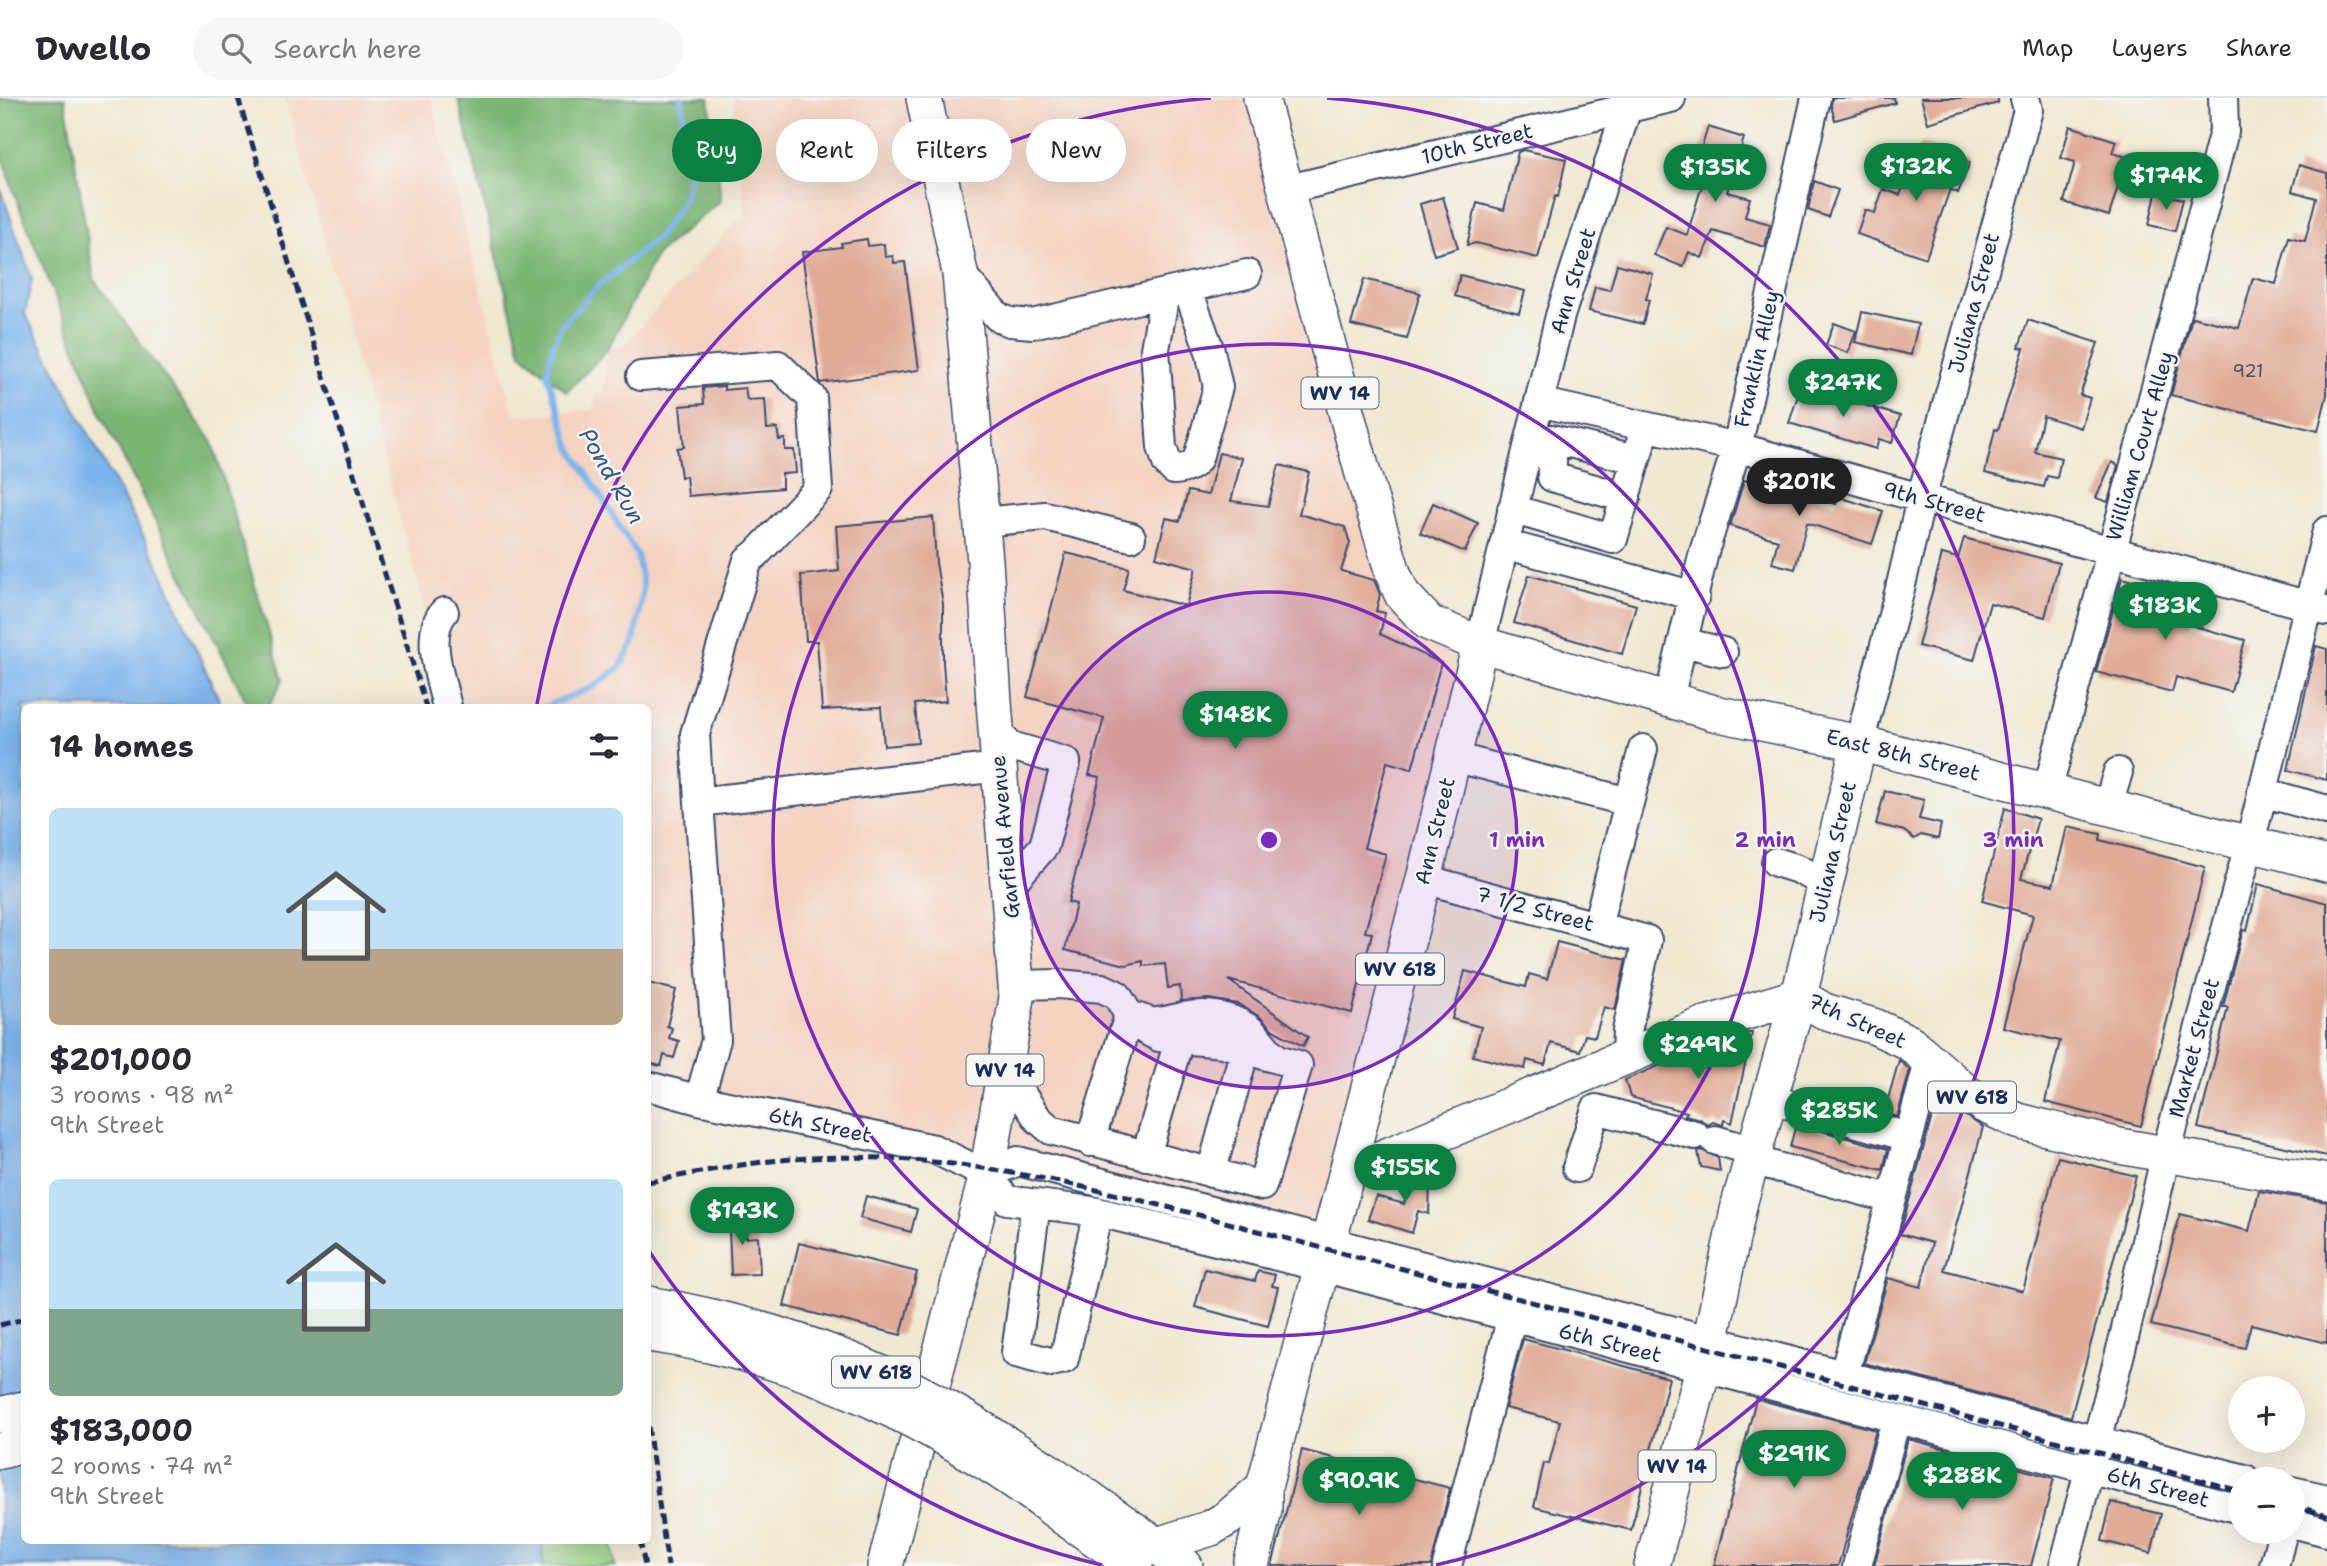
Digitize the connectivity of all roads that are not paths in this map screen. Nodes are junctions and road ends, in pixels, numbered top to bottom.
1 (924, 98) edge
2 (1261, 98) edge
3 (1671, 98) edge
4 (1816, 98) edge
5 (2025, 98) edge
6 (2223, 98) edge
7 (1626, 103) edge
8 (1284, 190) junction
9 (960, 273) junction
10 (1247, 274) dead end
11 (1176, 290) junction
12 (642, 376) dead end
13 (1539, 402) junction
14 (1645, 428) junction
15 (1737, 447) junction
16 (1636, 459) junction
17 (1626, 498) junction
18 (1920, 499) junction
19 (1512, 509) junction
20 (982, 522) junction
21 (2327, 530) edge
22 (1131, 537) dead end
23 (1504, 544) junction
24 (2111, 551) junction
25 (1695, 596) junction
26 (2317, 608) edge
27 (444, 612) dead end
28 (1683, 642) junction
29 (1480, 644) junction
30 (1723, 652) dead end
31 (1522, 657) junction
32 (1467, 698) junction
33 (1669, 699) junction
34 (446, 704) edge
35 (996, 731) junction
36 (1859, 743) junction
37 (1643, 749) dead end
38 (1453, 757) junction
39 (999, 768) junction
40 (2118, 772) dead end
41 (2047, 792) junction
42 (2262, 792) junction
43 (699, 802) junction
44 (1629, 802) junction
45 (2108, 808) junction
46 (2327, 810) edge
47 (2249, 844) junction
48 (1776, 862) dead end
49 (2327, 864) edge
50 (1424, 879) junction
51 (1826, 883) junction
52 (1009, 892) junction
53 (1597, 926) junction
54 (1017, 985) junction
55 (1799, 996) junction
56 (1129, 1015) junction
57 (1179, 1040) junction
58 (1245, 1049) junction
59 (1626, 1057) junction
60 (1930, 1059) junction
61 (1279, 1060) junction
62 (1005, 1070) junction
63 (1583, 1075) junction
64 (651, 1087) edge
65 (1769, 1099) junction
66 (699, 1100) junction
67 (1596, 1109) junction
68 (1909, 1137) junction
69 (1078, 1138) junction
70 (2166, 1153) junction
71 (1753, 1155) junction
72 (1146, 1156) junction
73 (1177, 1164) junction
74 (1577, 1168) dead end
75 (1348, 1171) junction
76 (1211, 1172) junction
77 (987, 1175) junction
78 (2327, 1182) edge
79 (1169, 1198) junction
80 (1892, 1199) junction
81 (1036, 1204) junction
82 (1098, 1212) junction
83 (1325, 1254) junction
84 (1518, 1290) junction
85 (651, 1305) edge
86 (1511, 1318) junction
87 (651, 1334) edge
88 (1707, 1353) junction
89 (1843, 1375) junction
90 (21, 1410) edge
91 (0, 1415) edge
92 (1896, 1419) junction
93 (21, 1446) edge
94 (0, 1451) edge
95 (2094, 1456) junction
96 (2228, 1476) edge
97 (1264, 1487) junction
98 (2305, 1493) edge
99 (2327, 1499) edge
100 (1073, 1505) junction
101 (2228, 1505) edge
102 (2305, 1526) edge
103 (2327, 1532) edge
104 (2280, 1544) edge
105 (1159, 1559) edge
106 (885, 1566) edge
107 (1251, 1566) edge
108 (1447, 1566) edge
109 (1652, 1566) edge
110 (1857, 1566) edge
111 (2064, 1566) edge
112 (2274, 1566) edge

1 - 9 main road, Garfield Avenue / WV 14
2 - 8 main road, WV 14
3 - 7 street, 10th Street
4 - 15 street, Franklin Alley
5 - 18 street, Juliana Street
6 - 24 street, William Court Alley
7 - 8 street, 10th Street
7 - 13 street, Ann Street
8 - 29 main road, WV 14
9 - 11 street
9 - 20 main road, Garfield Avenue / WV 14
10 - 11 street
11 - 11 street
12 - 43 street
13 - 14 street, 9th Street
13 - 19 street, Ann Street
14 - 15 street, 9th Street
14 - 16 street
15 - 18 street, 9th Street
15 - 25 street, Franklin Alley
16 - 17 street
16 - 17 street
17 - 19 street
18 - 24 street, 9th Street
18 - 36 street, Juliana Street
19 - 23 street, Ann Street
20 - 22 street
20 - 35 main road, Garfield Avenue / WV 14
21 - 26 street, Market Street
23 - 25 street
23 - 29 street, Ann Street
24 - 26 street, 9th Street
24 - 41 street, William Court Alley
25 - 28 street, Franklin Alley
26 - 42 street, Market Street
27 - 34 street
28 - 30 street
28 - 33 street, Franklin Alley
29 - 31 main road, East 8th Street / WV 14
29 - 32 main road, Ann Street / WV 618
31 - 32 main road
31 - 33 main road, East 8th Street / WV 14
32 - 38 main road, Ann Street / WV 618
33 - 36 main road, East 8th Street / WV 14
35 - 39 main road, Garfield Avenue / WV 14
35 - 52 street
36 - 41 main road, East 8th Street
36 - 51 main road, Juliana Street / WV 14
37 - 44 street
38 - 44 street
38 - 50 main road, Ann Street / WV 618
39 - 43 street
39 - 52 main road, Garfield Avenue / WV 14
40 - 45 street
41 - 45 main road, East 8th Street
42 - 46 street
42 - 47 street, Market Street
43 - 66 street
44 - 53 street
45 - 47 main road, East 8th Street
47 - 49 main road, East 8th Street
47 - 70 street, Market Street
48 - 51 street
50 - 53 street, 7 1/2 Street
50 - 75 main road, Ann Street / WV 618
51 - 55 main road, Juliana Street / WV 14
52 - 54 main road, Garfield Avenue / WV 14
53 - 59 street, 7 1/2 Street
54 - 56 street
54 - 62 main road, Garfield Avenue / WV 14
55 - 59 main road, 7th Street
55 - 60 main road, 7th Street / WV 618
55 - 65 main road, Juliana Street / WV 14
56 - 57 street
56 - 61 street
56 - 69 street
57 - 58 street
57 - 72 street
58 - 61 street
58 - 76 street
59 - 63 main road, 7th Street
60 - 68 street
60 - 70 main road, 7th Street / WV 618
61 - 76 street
62 - 69 street
62 - 77 main road, Garfield Avenue / WV 14
63 - 67 street
63 - 75 main road, 7th Street
64 - 66 street, 6th Street
65 - 68 street
65 - 71 main road, Juliana Street / WV 14
66 - 77 street, 6th Street
67 - 71 street
67 - 74 street
68 - 80 street
69 - 72 street
70 - 78 main road, 7th Street / WV 618
70 - 95 street, Market Street
71 - 80 street
71 - 88 main road, Juliana Street / WV 14
72 - 73 street
73 - 76 street
73 - 79 street
75 - 83 main road, Ann Street / WV 618
77 - 79 street, 6th Street
77 - 81 street, 6th Street
77 - 106 main road, Garfield Avenue / WV 14
79 - 83 street, 6th Street
80 - 89 street
81 - 82 street, 6th Street
81 - 82 street
82 - 83 street, 6th Street
83 - 84 street, 6th Street
83 - 86 street, 6th Street
83 - 97 main road, Ann Street / WV 618
84 - 86 street
84 - 88 street, 6th Street
85 - 100 main road, WV 618, bridge
86 - 88 street, 6th Street
86 - 108 street
87 - 100 main road, WV 618, bridge
88 - 89 street, 6th Street
88 - 92 street, 6th Street
88 - 109 main road, Juliana Street / WV 14
89 - 95 street, 6th Street
90 - 91 main road
92 - 95 street, 6th Street
92 - 110 street
93 - 94 main road
95 - 96 street, 6th Street
95 - 101 street, 6th Street
95 - 111 street, Market Street
97 - 105 main road, WV 618
97 - 107 main road, Ann Street
98 - 99 street
100 - 105 main road, WV 618
102 - 103 street
104 - 112 street

